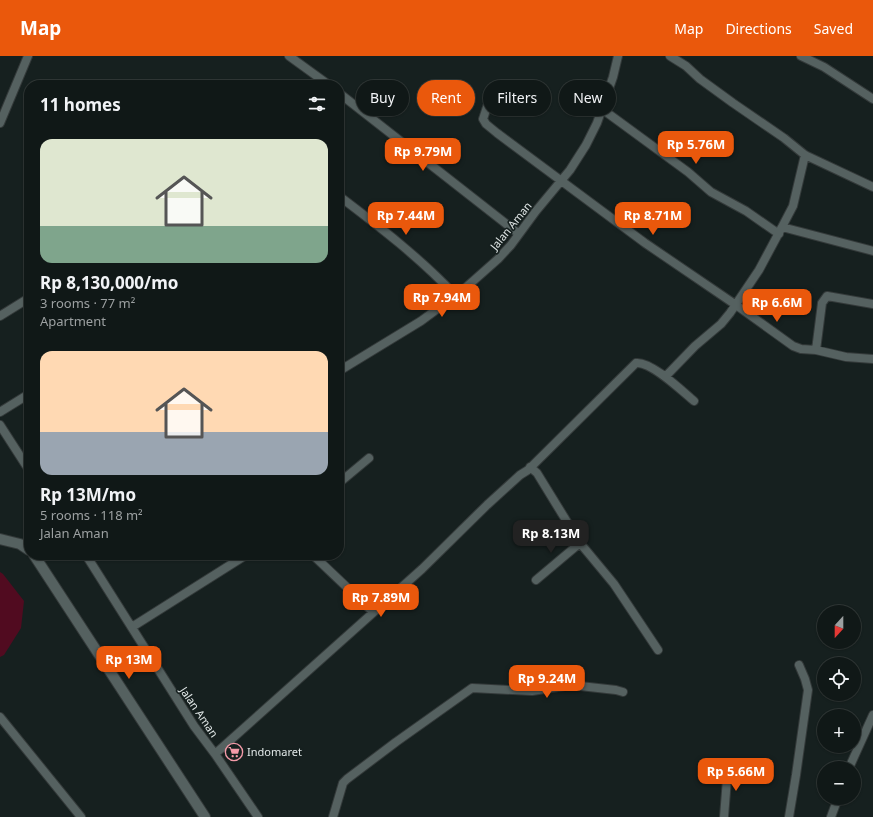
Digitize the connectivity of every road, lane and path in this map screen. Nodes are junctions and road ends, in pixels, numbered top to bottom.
1 (28, 56) edge
2 (289, 56) edge
3 (618, 56) edge
4 (670, 56) edge
5 (801, 56) edge
6 (322, 80) edge
7 (611, 80) edge
8 (344, 97) edge
9 (873, 99) edge
10 (484, 116) edge
11 (600, 116) edge
12 (610, 116) edge
13 (0, 123) edge
14 (805, 155) junction
15 (561, 181) junction
16 (873, 187) edge
17 (344, 200) edge
18 (780, 230) junction
19 (519, 234) junction
20 (873, 251) edge
21 (455, 295) junction
22 (24, 301) edge
23 (873, 304) edge
24 (736, 305) junction
25 (0, 316) edge
26 (816, 350) junction
27 (873, 358) edge
28 (344, 368) edge
29 (665, 376) junction
30 (24, 397) edge
31 (694, 401) dead end
32 (0, 412) edge
33 (0, 425) edge
34 (369, 458) dead end
35 (24, 462) edge
36 (530, 467) junction
37 (344, 479) edge
38 (0, 539) edge
39 (580, 543) junction
40 (24, 547) edge
41 (37, 560) edge
42 (90, 560) edge
43 (238, 560) edge
44 (318, 560) edge
45 (536, 580) dead end
46 (373, 612) junction
47 (132, 628) junction
48 (658, 650) dead end
49 (799, 665) dead end
50 (623, 692) dead end
51 (873, 715) edge
52 (0, 717) edge
53 (215, 754) junction
54 (852, 761) edge
55 (728, 766) dead end
56 (835, 805) edge
57 (81, 817) edge
58 (205, 817) edge
59 (258, 817) edge
60 (333, 817) edge
61 (724, 817) edge
62 (789, 817) edge
63 (831, 817) edge

1 - 13 street
2 - 6 street
3 - 7 street, Jalan Aman
4 - 14 street
5 - 9 street
8 - 19 street
10 - 15 street
11 - 15 street, Jalan Aman
12 - 18 street
14 - 16 street
14 - 18 street
15 - 19 street, Jalan Aman
15 - 24 street
17 - 21 street
18 - 20 street
18 - 24 street
19 - 21 street, Jalan Aman
21 - 28 street, Jalan Aman
22 - 25 street
23 - 26 street
24 - 26 street
24 - 29 street
26 - 27 street
29 - 31 street
29 - 36 street
30 - 32 street
33 - 35 street
34 - 37 street
36 - 39 street
36 - 46 street
38 - 40 street
39 - 45 street
39 - 48 street
41 - 58 street
42 - 47 street, Jalan Aman
43 - 47 street
44 - 46 street
46 - 53 street
47 - 53 street, Jalan Aman
49 - 62 street
50 - 60 street
51 - 54 street
52 - 57 street
53 - 59 street, Jalan Aman
55 - 61 street
56 - 63 street

